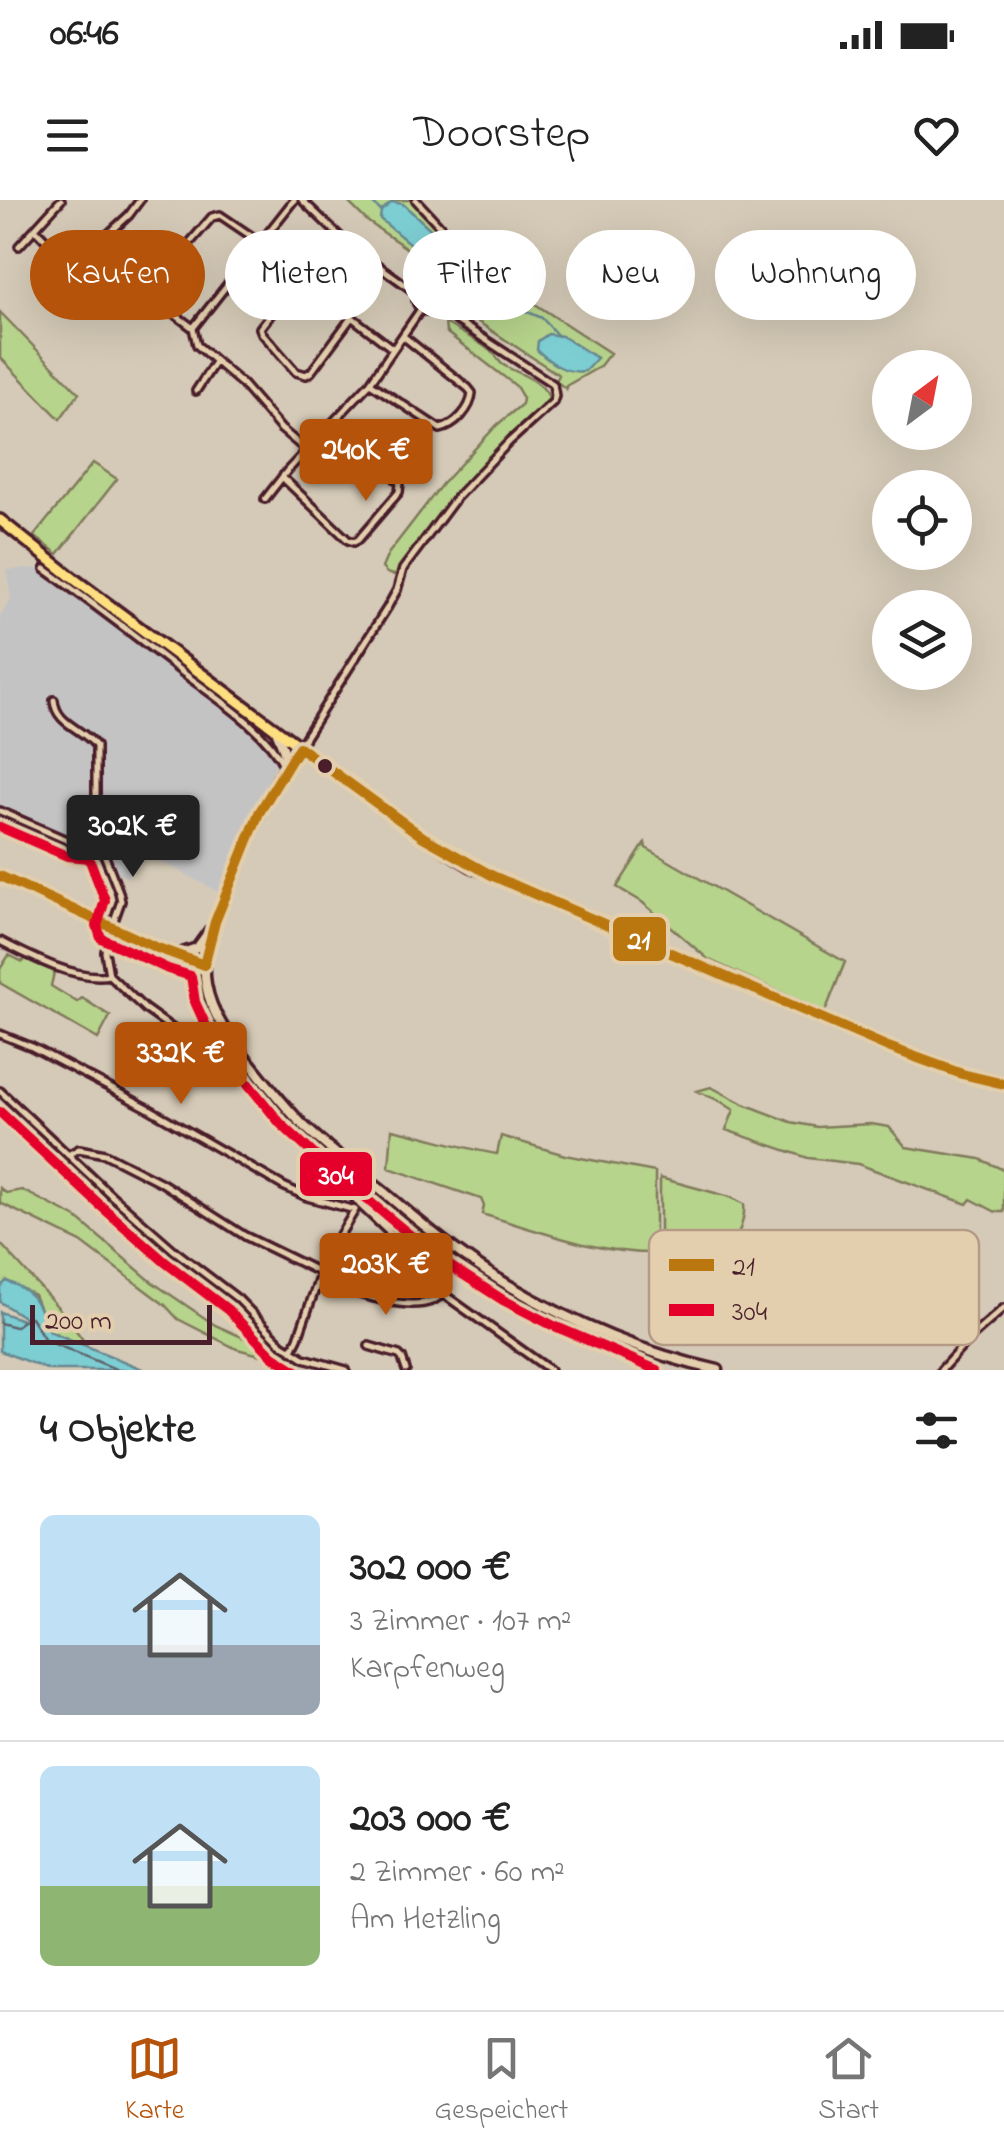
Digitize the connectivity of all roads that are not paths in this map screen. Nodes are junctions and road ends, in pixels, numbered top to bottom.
1 (60, 200) edge
2 (140, 200) edge
3 (294, 200) edge
4 (302, 200) edge
5 (416, 200) edge
6 (35, 230) edge
7 (113, 230) edge
8 (243, 230) edge
9 (270, 230) edge
10 (444, 230) edge
11 (30, 235) edge
12 (19, 246) dead end
13 (403, 283) edge
14 (225, 287) edge
15 (266, 320) edge
16 (350, 320) edge
17 (354, 320) edge
18 (414, 320) edge
19 (455, 320) edge
20 (193, 328) junction
21 (403, 336) junction
22 (393, 349) junction
23 (215, 362) junction
24 (370, 383) junction
25 (196, 391) dead end
26 (336, 419) junction
27 (306, 450) junction
28 (282, 477) junction
29 (265, 499) dead end
30 (0, 520) edge
31 (45, 569) dead end
32 (54, 700) dead end
33 (275, 728) junction
34 (299, 747) junction
35 (286, 766) junction
36 (0, 811) edge
37 (96, 844) junction
38 (0, 876) edge
39 (215, 922) junction
40 (112, 928) junction
41 (0, 941) edge
42 (174, 955) junction
43 (204, 965) junction
44 (109, 975) junction
45 (0, 1034) edge
46 (1004, 1084) edge
47 (0, 1091) edge
48 (68, 1156) junction
49 (358, 1207) junction
50 (320, 1276) junction
51 (442, 1293) junction
52 (1004, 1308) edge
53 (979, 1331) edge
54 (963, 1345) edge
55 (369, 1346) dead end
56 (291, 1351) junction
57 (346, 1370) edge
58 (406, 1370) edge
59 (550, 1370) edge
60 (718, 1370) edge
61 (942, 1370) edge

1 - 6 street
2 - 7 street
3 - 9 street
4 - 13 street
5 - 10 street
8 - 20 street
11 - 12 street
14 - 20 street
15 - 16 street
17 - 22 street
18 - 21 street
19 - 34 street
20 - 23 street
21 - 22 street
21 - 24 street
22 - 24 street
23 - 25 street
23 - 27 street
24 - 26 street
26 - 27 street
26 - 28 street
27 - 28 street
28 - 29 street
30 - 33 main road
31 - 35 street
32 - 37 street
33 - 34 main road
33 - 35 main road
34 - 35 main road
34 - 46 main road
35 - 39 main road
36 - 37 street
37 - 40 street
38 - 40 main road
39 - 42 main road
39 - 43 main road
40 - 42 main road
40 - 44 street
41 - 44 street
42 - 43 main road
43 - 60 main road
44 - 49 street
45 - 49 street
47 - 48 street
48 - 50 street
48 - 56 street
49 - 50 street
49 - 51 street
50 - 51 street
50 - 56 street
51 - 59 street
52 - 53 street
54 - 61 street
55 - 58 street
56 - 57 street

